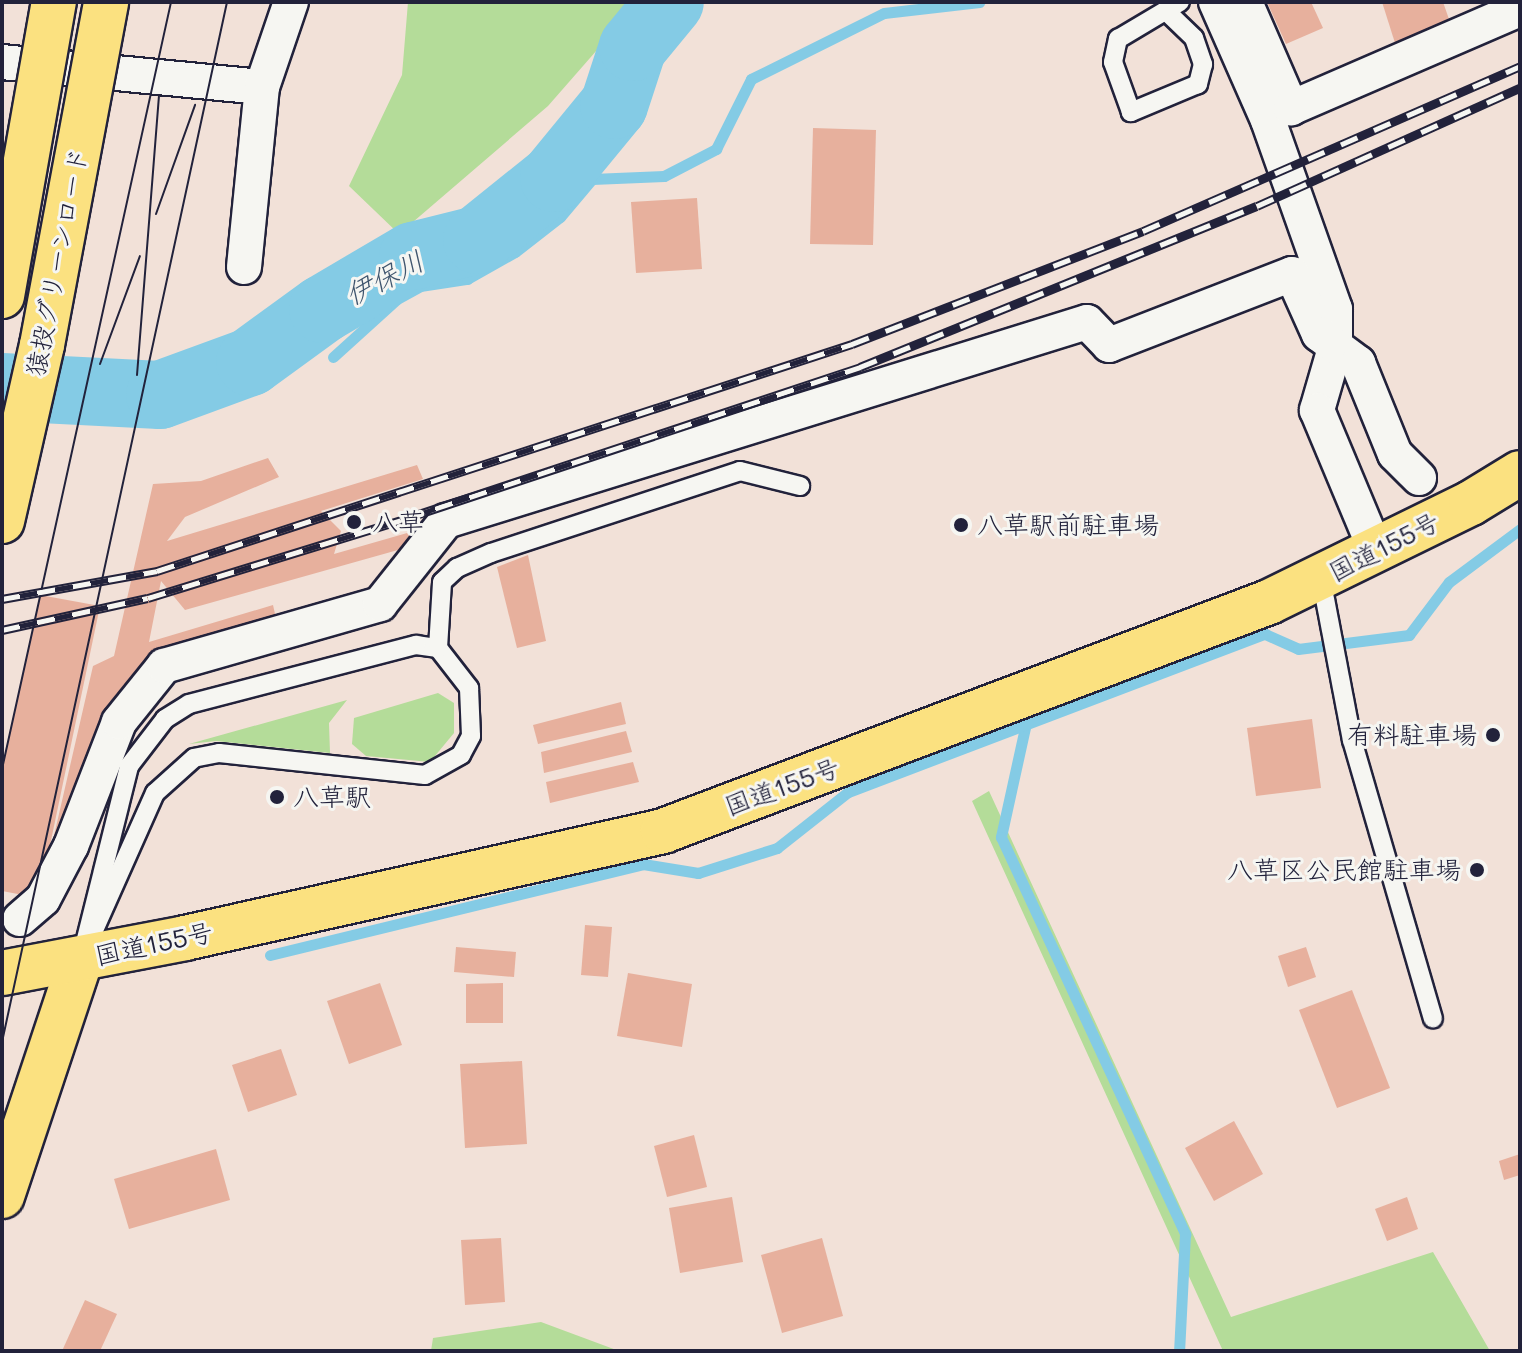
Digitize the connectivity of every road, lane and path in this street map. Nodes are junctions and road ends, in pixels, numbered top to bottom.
1 (54, 2) edge
2 (106, 2) edge
3 (291, 2) edge
4 (1216, 2) edge
5 (1245, 2) edge
6 (1173, 7) edge
7 (1520, 9) edge
8 (2, 62) edge
9 (262, 87) junction
10 (244, 267) dead end
11 (2, 296) edge
12 (1335, 348) junction
13 (1520, 473) edge
14 (1419, 478) dead end
15 (800, 486) dead end
16 (2, 521) edge
17 (1376, 551) junction
18 (1321, 578) junction
19 (438, 648) junction
20 (20, 919) dead end
21 (81, 959) junction
22 (2, 973) edge
23 (1433, 1018) dead end
24 (2, 1196) edge

1 - 11 main road, 猿投グリーンロード, bridge
2 - 16 main road, 猿投グリーンロード, bridge
3 - 9 street
4 - 12 street
5 - 7 street
6 - 6 lane
8 - 9 street
9 - 10 street
12 - 14 street
12 - 17 street
12 - 20 street
13 - 17 main road, 国道155号
15 - 19 lane
17 - 18 main road, 国道155号
18 - 21 main road, 国道155号
18 - 23 lane
19 - 21 lane
19 - 21 lane
21 - 22 main road, 国道155号
21 - 24 main road

